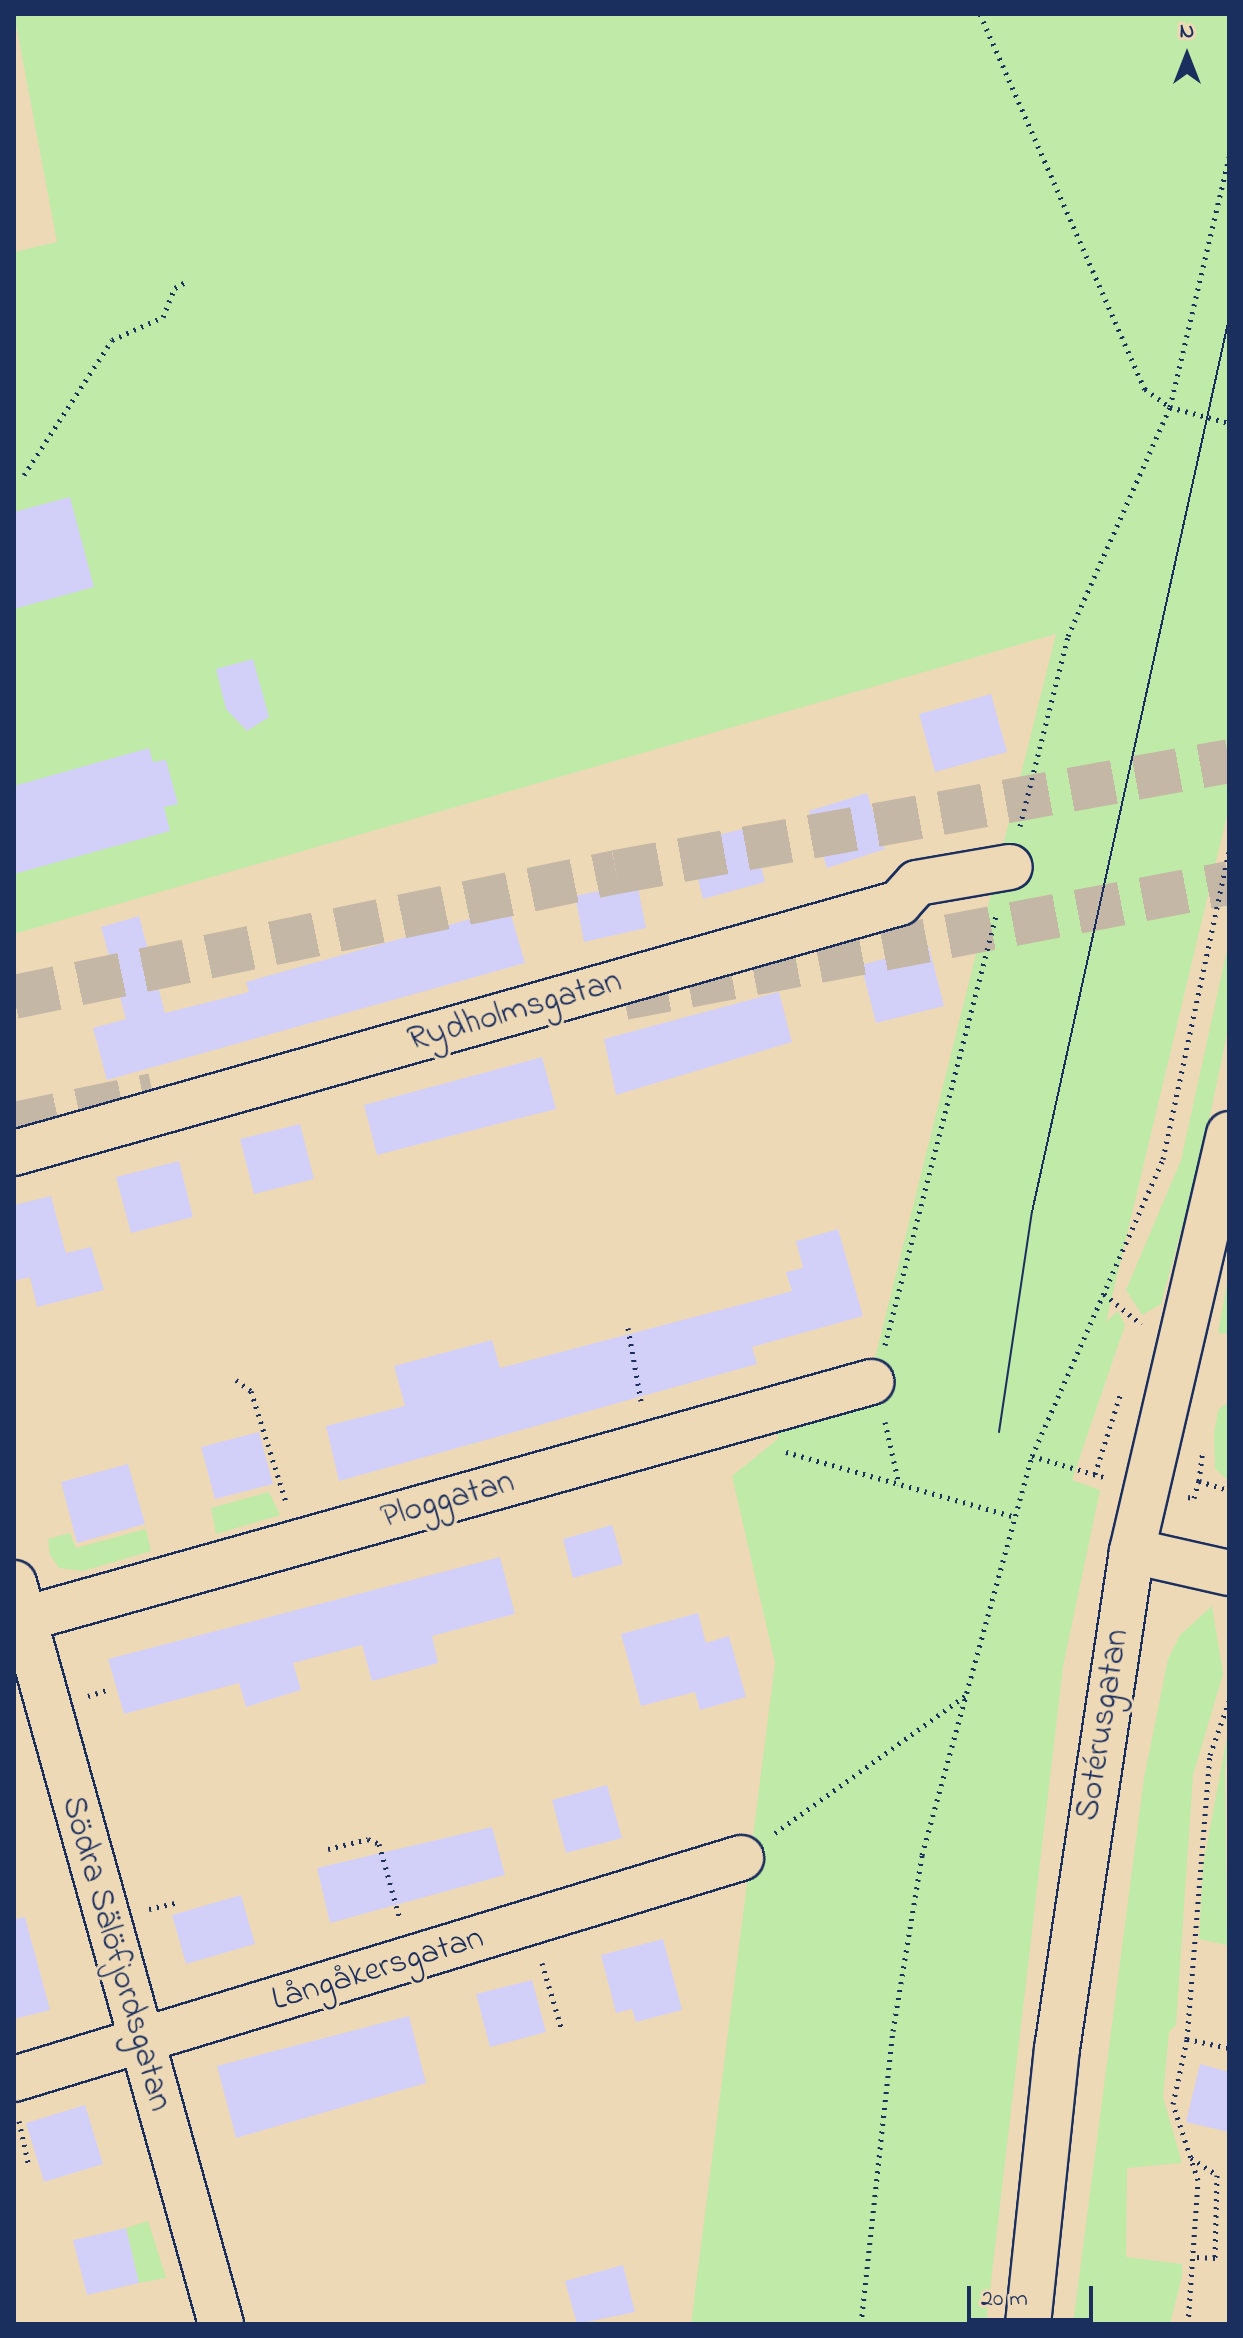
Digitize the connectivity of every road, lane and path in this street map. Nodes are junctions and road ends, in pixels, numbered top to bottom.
1 (980, 14) edge
2 (1229, 157) edge
3 (187, 281) dead end
4 (1170, 407) junction
5 (1229, 423) edge
6 (24, 475) dead end
7 (1229, 852) edge
8 (1010, 867) junction
9 (1229, 1134) edge
10 (14, 1153) edge
11 (1104, 1294) junction
12 (628, 1328) dead end
13 (1137, 1341) dead end
14 (236, 1380) dead end
15 (871, 1382) junction
16 (1124, 1383) dead end
17 (653, 1443) junction
18 (778, 1450) dead end
19 (1095, 1474) dead end
20 (899, 1484) junction
21 (1012, 1516) junction
22 (299, 1544) junction
23 (1132, 1551) junction
24 (1229, 1573) edge
25 (19, 1601) edge
26 (969, 1694) junction
27 (1229, 1701) edge
28 (328, 1849) dead end
29 (741, 1858) joint
30 (529, 1923) junction
31 (412, 1959) junction
32 (561, 2027) dead end
33 (1187, 2039) junction
34 (139, 2043) junction
35 (1229, 2048) edge
36 (14, 2079) edge
37 (1189, 2157) junction
38 (1197, 2257) junction
39 (221, 2324) edge
40 (861, 2324) edge
41 (1028, 2324) edge
42 (1188, 2324) edge

1 - 4 path
2 - 4 path
3 - 6 path
4 - 5 path
4 - 8 path
7 - 11 path
8 - 10 street, Rydholmsgatan
8 - 15 path
9 - 23 street, Sotérusgatan
11 - 13 path
11 - 21 path
12 - 17 path
14 - 22 path
15 - 17 street, Ploggatan
15 - 20 path
16 - 19 path
17 - 22 street, Ploggatan
18 - 20 path
20 - 21 path
21 - 26 path
22 - 25 street, Ploggatan
23 - 24 street
23 - 41 street, Sotérusgatan
25 - 34 street, Södra Sälöfjordsgatan
26 - 29 path
26 - 40 path
27 - 33 path
28 - 31 path
29 - 30 street, Långåkersgatan
30 - 31 street, Långåkersgatan
30 - 32 path
31 - 34 street, Långåkersgatan
33 - 35 path
33 - 37 path
34 - 36 street, Långåkersgatan
34 - 39 street, Södra Sälöfjordsgatan
37 - 38 path
37 - 38 path
38 - 42 path

